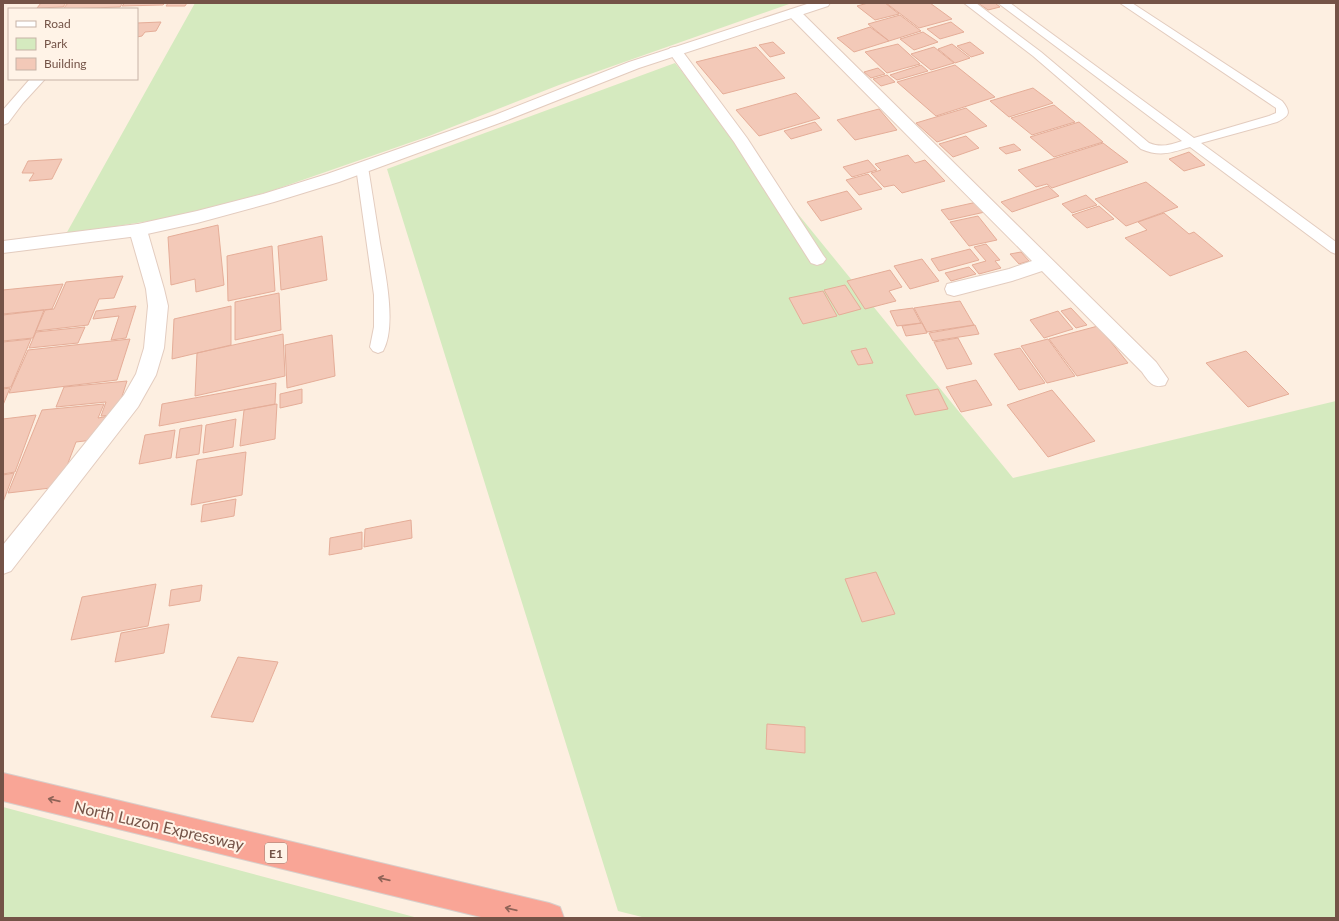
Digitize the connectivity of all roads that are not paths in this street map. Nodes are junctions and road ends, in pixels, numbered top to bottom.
1 (823, 3) edge
2 (969, 3) edge
3 (1003, 3) edge
4 (1125, 3) edge
5 (794, 13) junction
6 (675, 51) junction
7 (37, 80) edge
8 (3, 120) edge
9 (1190, 142) junction
10 (362, 167) junction
11 (138, 230) junction
12 (1336, 249) edge
13 (4, 250) edge
14 (817, 259) dead end
15 (1046, 263) junction
16 (954, 289) dead end
17 (378, 347) dead end
18 (1158, 380) dead end
19 (3, 563) edge
20 (3, 787) edge
21 (549, 918) edge

1 - 5 street
2 - 9 lane
3 - 9 lane
4 - 9 lane
5 - 6 street
5 - 15 street
6 - 10 street
6 - 14 street
7 - 8 street
9 - 12 lane
10 - 11 street
10 - 17 lane
11 - 13 street
11 - 19 street
15 - 16 street
15 - 18 street
21 -> 20 highway, North Luzon Expressway / E1

